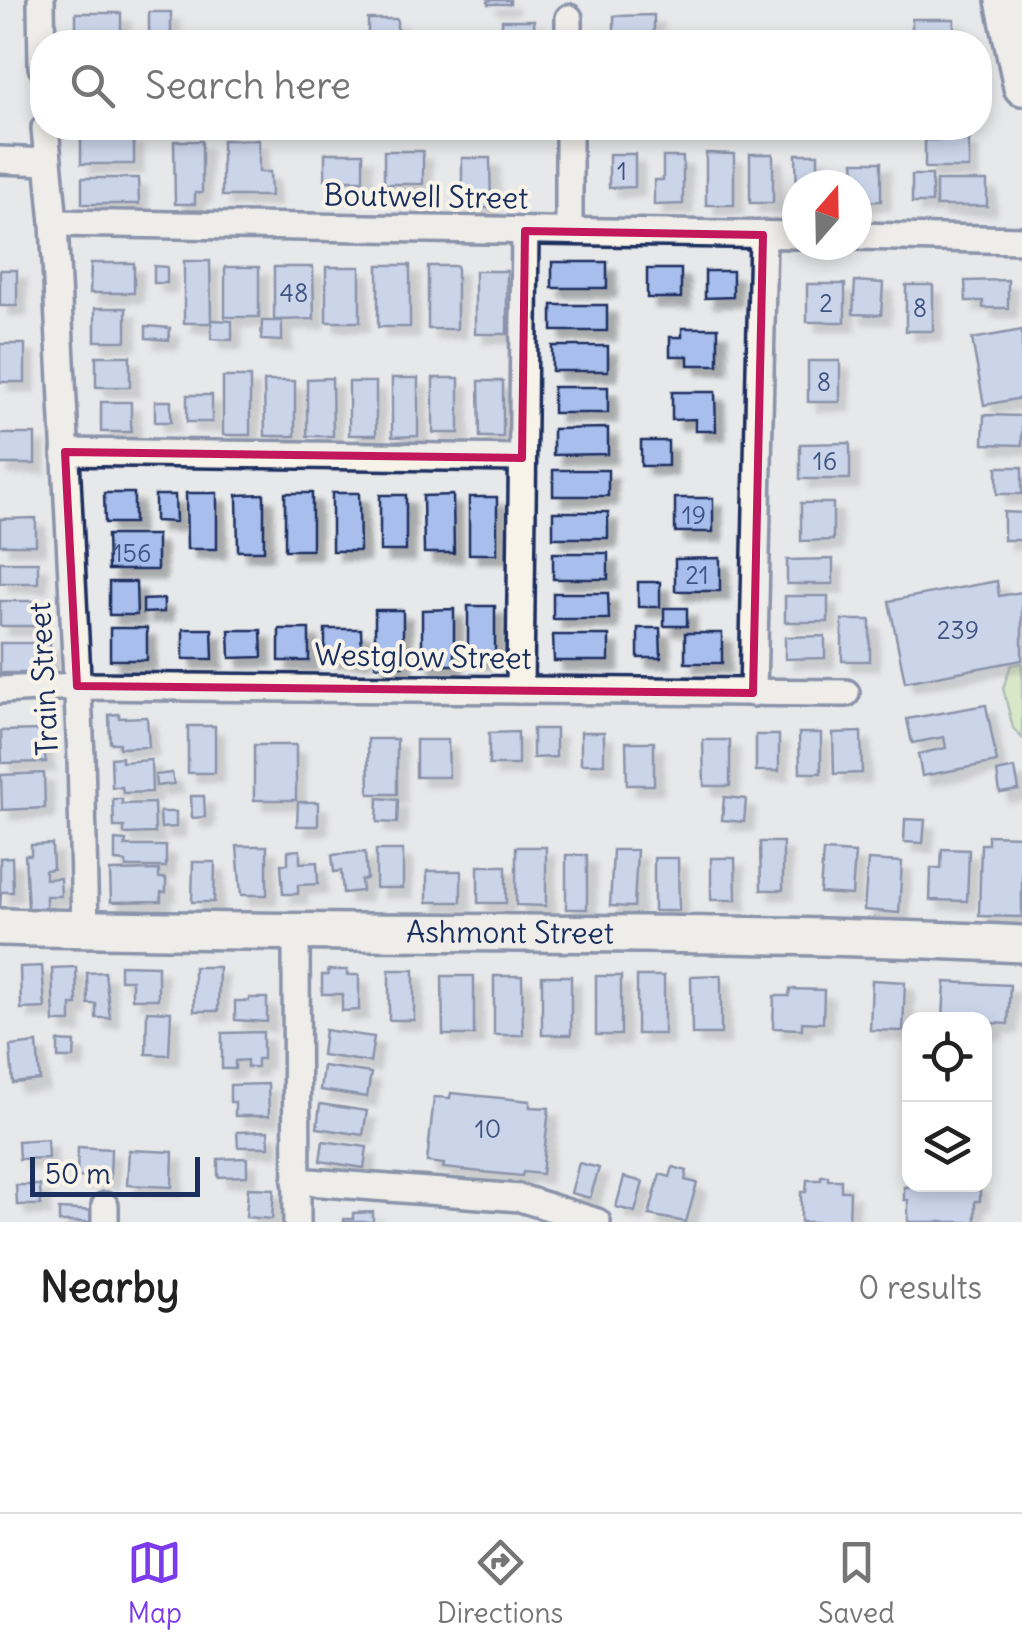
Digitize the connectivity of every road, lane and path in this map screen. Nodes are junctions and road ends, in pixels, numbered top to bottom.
1 (41, 0) edge
2 (1004, 0) edge
3 (41, 30) edge
4 (1022, 87) edge
5 (45, 140) edge
6 (570, 140) edge
7 (0, 160) edge
8 (46, 162) junction
9 (54, 223) junction
10 (525, 231) junction
11 (569, 232) junction
12 (763, 234) junction
13 (782, 235) edge
14 (872, 236) edge
15 (1022, 240) edge
16 (65, 452) junction
17 (522, 458) junction
18 (77, 686) junction
19 (0, 690) edge
20 (520, 690) junction
21 (753, 693) junction
22 (846, 693) dead end
23 (0, 927) edge
24 (85, 929) junction
25 (296, 933) junction
26 (1022, 944) edge
27 (296, 1181) junction
28 (297, 1222) edge
29 (597, 1222) edge

1 - 3 street
2 - 4 main road
5 - 8 street, Train Street
6 - 11 street
7 - 8 street
8 - 9 street, Train Street
9 - 10 street, Boutwell Street
9 - 16 street, Train Street
10 - 11 street, Boutwell Street
10 - 17 street
11 - 12 street, Boutwell Street
12 - 13 street, Boutwell Street
12 - 21 street
14 - 15 street
16 - 17 street
16 - 18 street, Train Street
17 - 20 street
18 - 19 street, Westglow Street
18 - 20 street, Westglow Street
18 - 24 street, Train Street
20 - 21 street, Westglow Street
21 - 22 street, Westglow Street
23 - 24 main road, Ashmont Street
24 - 25 main road, Ashmont Street
25 - 26 main road, Ashmont Street
25 - 27 street
27 - 28 street
27 - 29 street

